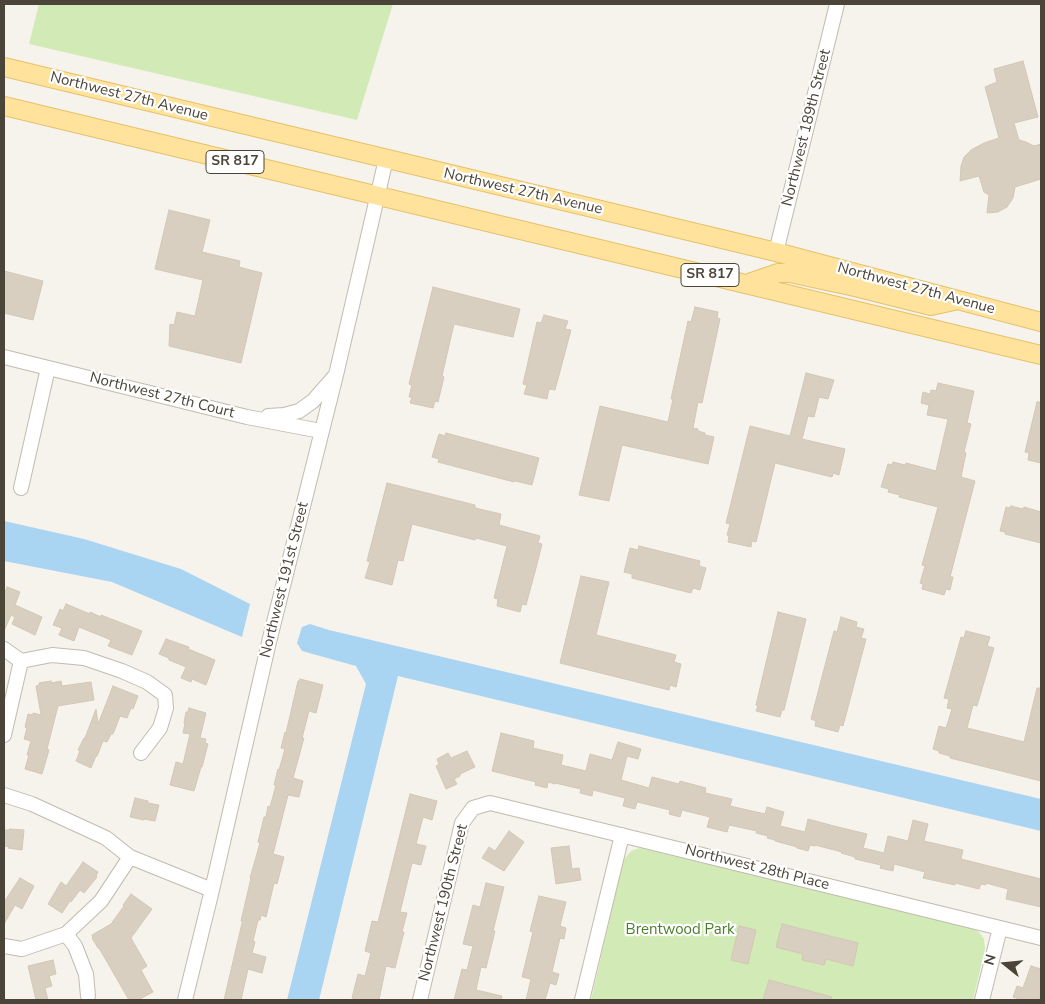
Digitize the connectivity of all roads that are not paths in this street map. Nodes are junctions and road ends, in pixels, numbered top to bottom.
1 (837, 4) edge
2 (4, 67) edge
3 (4, 106) edge
4 (386, 159) junction
5 (378, 196) junction
6 (776, 252) junction
7 (746, 284) junction
8 (957, 300) junction
9 (1041, 322) edge
10 (1041, 355) edge
11 (4, 357) edge
12 (48, 368) junction
13 (336, 375) junction
14 (247, 417) junction
15 (322, 432) junction
16 (21, 488) dead end
17 (4, 649) edge
18 (21, 661) junction
19 (4, 735) edge
20 (141, 754) dead end
21 (4, 795) edge
22 (473, 808) joint
23 (622, 835) junction
24 (130, 857) junction
25 (212, 890) junction
26 (1000, 928) junction
27 (66, 934) junction
28 (1041, 938) edge
29 (4, 946) edge
30 (88, 996) dead end
31 (185, 1000) edge
32 (420, 1000) edge
33 (582, 1000) edge
34 (982, 1000) edge

1 - 6 street, Northwest 189th Street
2 - 4 main road, Northwest 27th Avenue / SR 817
3 - 5 main road, SR 817
4 - 5 street, Northwest 191st Street
4 - 6 main road, Northwest 27th Avenue / SR 817
5 - 7 main road, SR 817
5 - 13 street, Northwest 191st Street
6 - 8 main road, Northwest 27th Avenue / SR 817
7 - 8 main road
7 - 10 main road, SR 817
8 - 9 main road, Northwest 27th Avenue / SR 817
11 - 12 street, Northwest 27th Court
12 - 14 street, Northwest 27th Court
12 - 16 street
13 - 14 street
13 - 15 street, Northwest 191st Street
14 - 15 street, Northwest 27th Court
15 - 25 street, Northwest 191st Street
17 - 18 street
18 - 19 street
18 - 20 street
21 - 24 street
22 - 23 street, Northwest 28th Place
22 - 32 street, Northwest 190th Street
23 - 26 street, Northwest 28th Place
23 - 33 street
24 - 25 street
24 - 27 street
25 - 31 street, Northwest 191st Street
26 - 28 street, Northwest 28th Place
26 - 34 street
27 - 29 street
27 - 30 street

